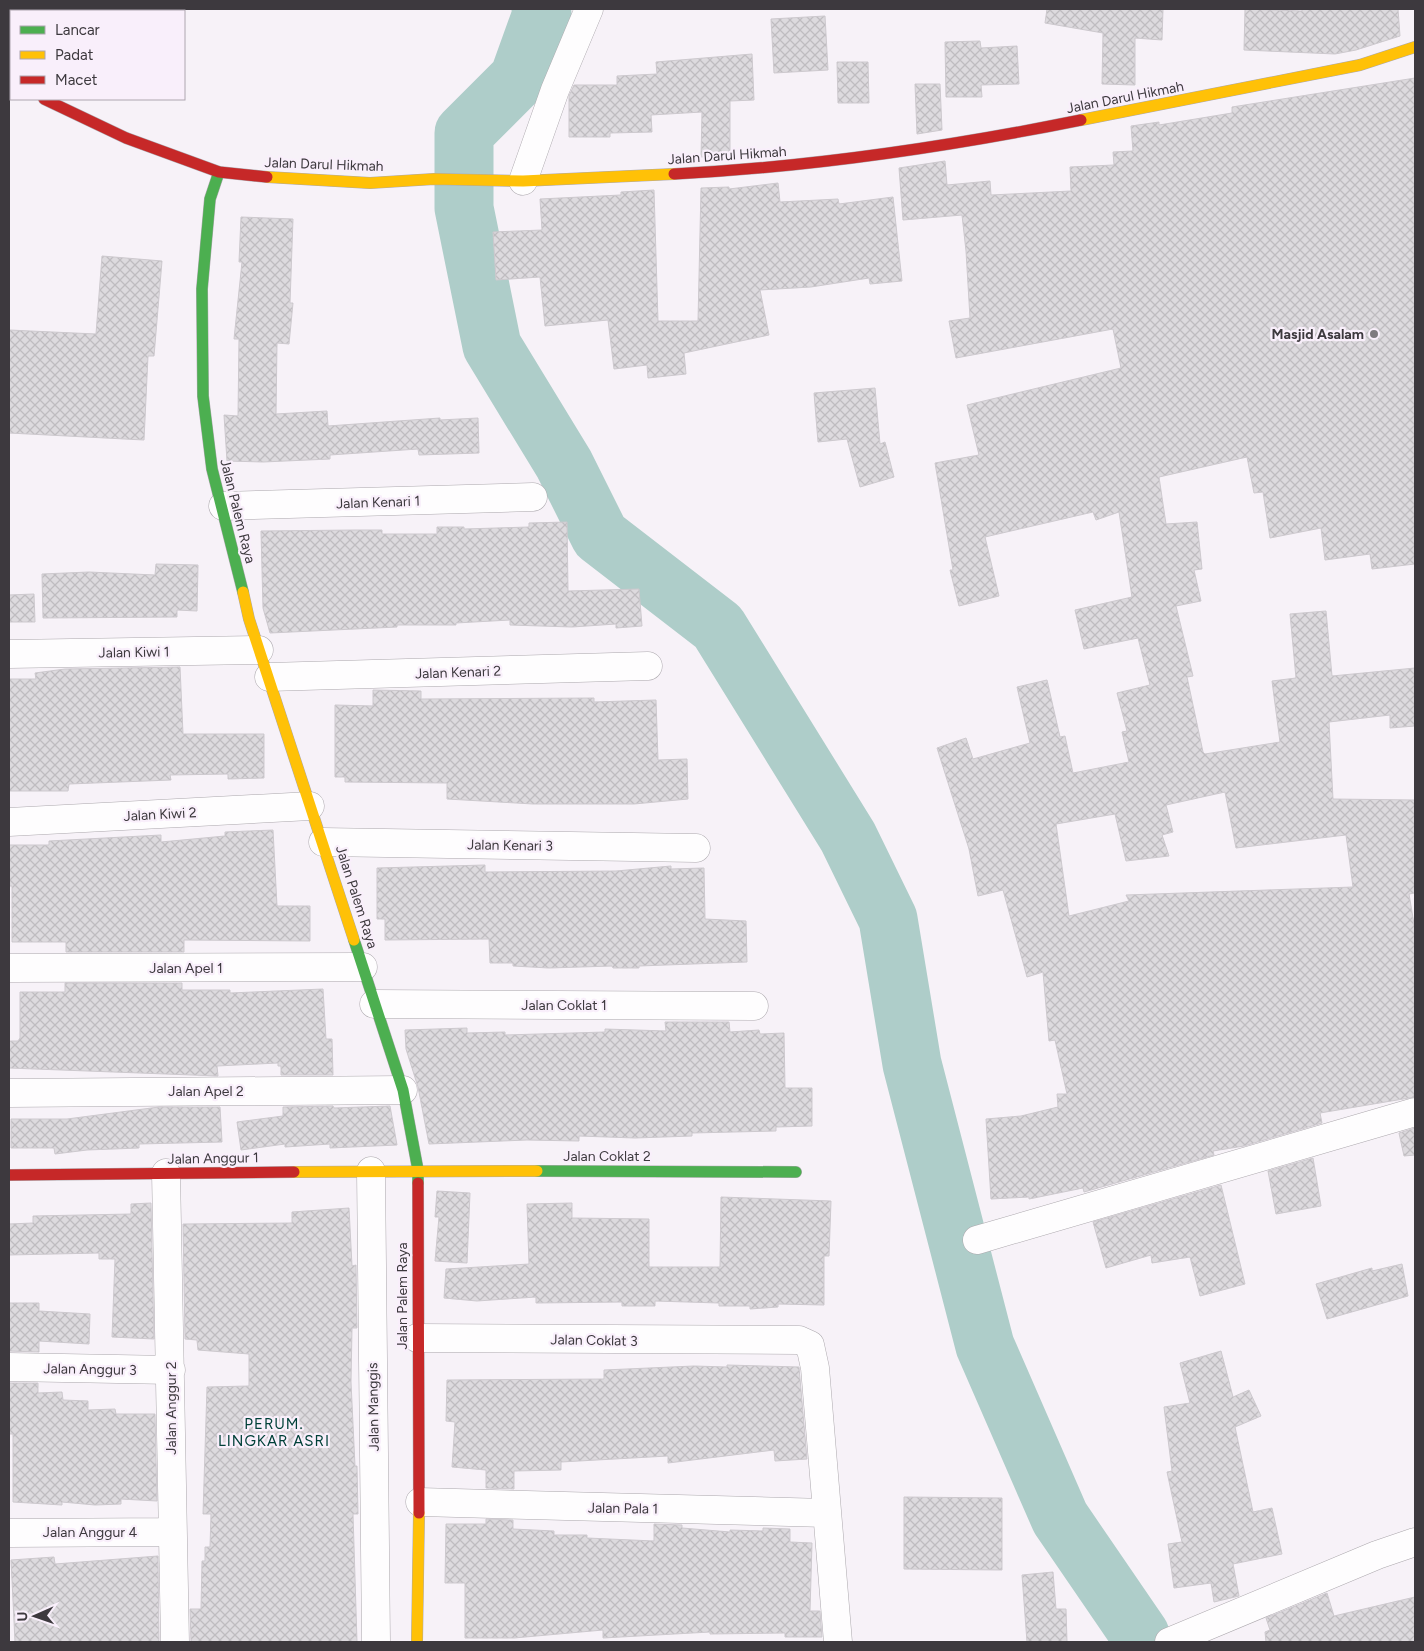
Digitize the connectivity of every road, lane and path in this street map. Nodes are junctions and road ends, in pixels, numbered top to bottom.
1 (589, 9) edge
2 (1415, 47) edge
3 (46, 100) edge
4 (218, 172) junction
5 (512, 180) junction
6 (533, 497) dead end
7 (223, 506) junction
8 (260, 650) junction
9 (9, 654) edge
10 (648, 666) dead end
11 (268, 677) junction
12 (310, 806) junction
13 (9, 822) edge
14 (323, 842) junction
15 (696, 848) dead end
16 (363, 967) junction
17 (9, 968) edge
18 (374, 1004) junction
19 (754, 1006) dead end
20 (403, 1090) junction
21 (9, 1093) edge
22 (1415, 1112) edge
23 (418, 1170) junction
24 (371, 1171) junction
25 (796, 1172) dead end
26 (166, 1173) junction
27 (9, 1175) edge
28 (977, 1240) dead end
29 (417, 1338) junction
30 (9, 1367) edge
31 (171, 1370) junction
32 (420, 1502) junction
33 (826, 1512) junction
34 (172, 1532) junction
35 (9, 1533) edge
36 (1415, 1542) edge
37 (175, 1642) edge
38 (376, 1642) edge
39 (417, 1642) edge
40 (838, 1642) edge
41 (1169, 1642) edge

1 - 5 street
2 - 5 street, Jalan Darul Hikmah
3 - 4 street, Jalan Darul Hikmah
4 - 5 street, Jalan Darul Hikmah
4 - 7 street, Jalan Palem Raya
6 - 7 street, Jalan Kenari 1
7 - 8 street, Jalan Palem Raya
8 - 9 street, Jalan Kiwi 1
8 - 11 street, Jalan Palem Raya
10 - 11 street, Jalan Kenari 2
11 - 12 street, Jalan Palem Raya
12 - 13 street, Jalan Kiwi 2
12 - 14 street, Jalan Palem Raya
14 - 15 street, Jalan Kenari 3
14 - 16 street, Jalan Palem Raya
16 - 17 street, Jalan Apel 1
16 - 18 street, Jalan Palem Raya
18 - 19 street, Jalan Coklat 1
18 - 20 street, Jalan Palem Raya
20 - 21 street, Jalan Apel 2
20 - 23 street, Jalan Palem Raya
22 - 28 street
23 - 24 street, Jalan Anggur 1
23 - 25 street, Jalan Coklat 2
23 - 29 street, Jalan Palem Raya
24 - 26 street, Jalan Anggur 1
24 - 38 street, Jalan Manggis
26 - 27 street, Jalan Anggur 1
26 - 31 street, Jalan Anggur 2
29 - 32 street, Jalan Palem Raya
29 - 33 street, Jalan Coklat 3
30 - 31 street, Jalan Anggur 3
31 - 34 street, Jalan Anggur 2
32 - 33 street, Jalan Pala 1
32 - 39 street, Jalan Palem Raya
33 - 40 street, Jalan Coklat 3
34 - 35 street, Jalan Anggur 4
34 - 37 street, Jalan Anggur 2
36 - 41 street

